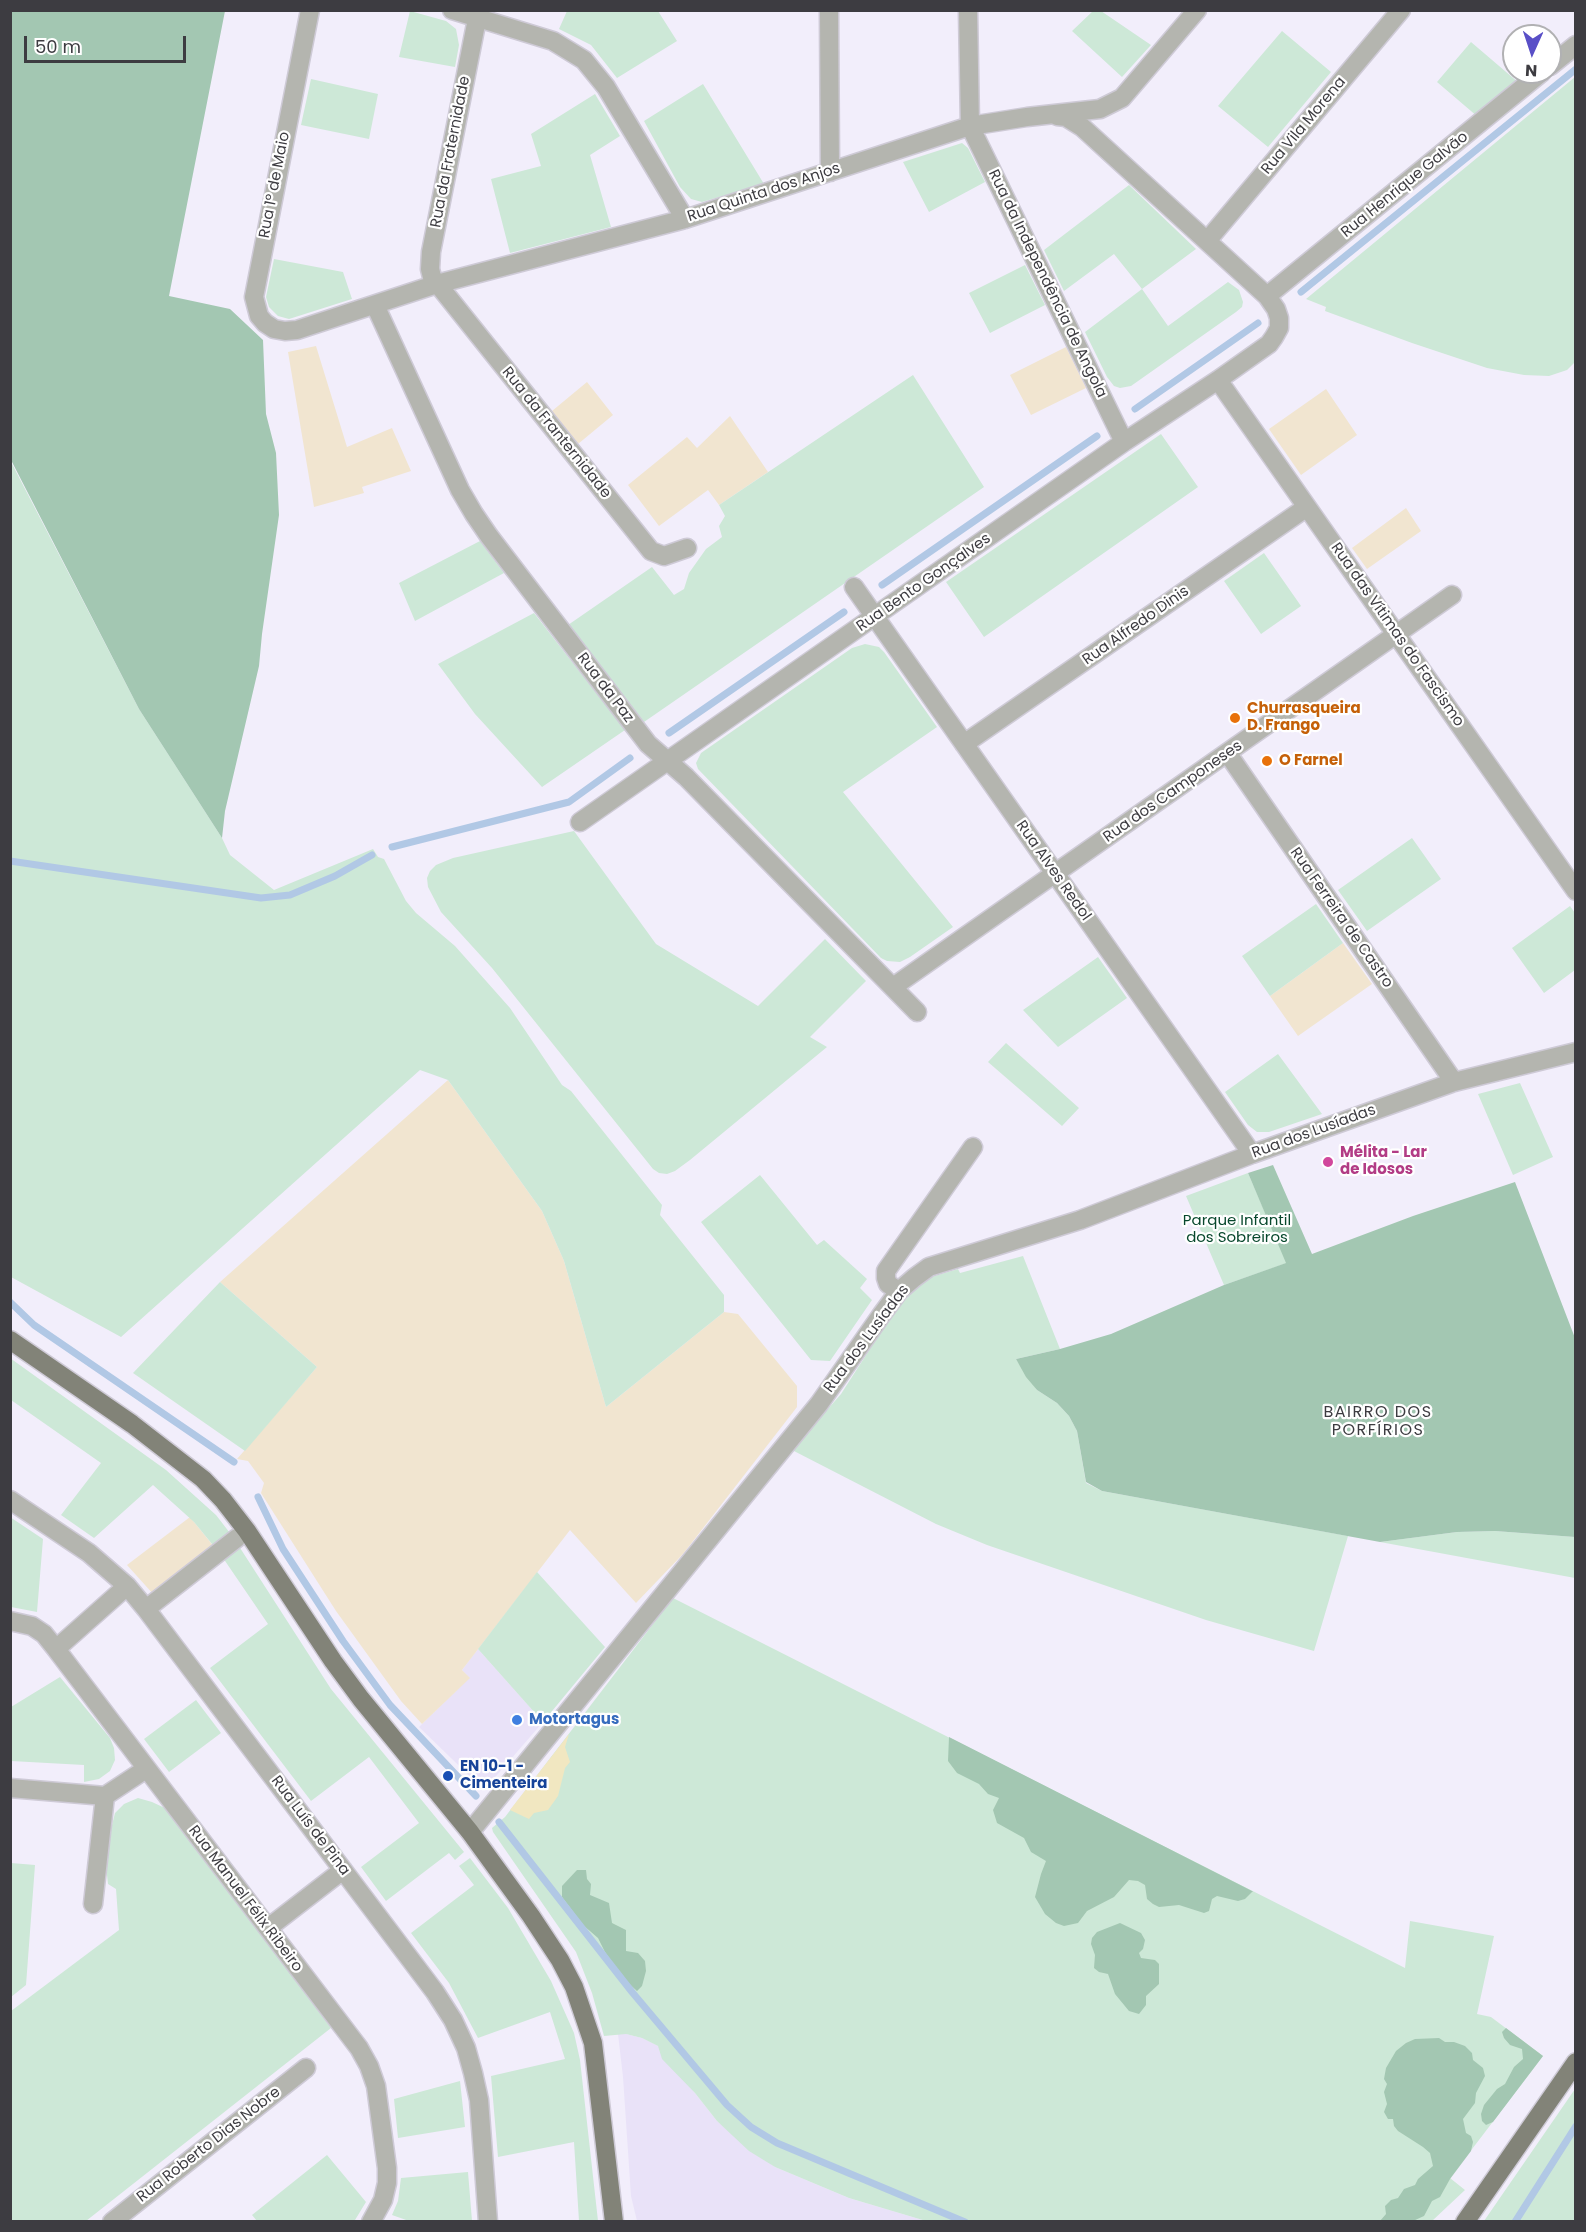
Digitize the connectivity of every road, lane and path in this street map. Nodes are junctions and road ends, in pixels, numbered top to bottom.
1 (310, 10) edge
2 (452, 10) edge
3 (829, 10) edge
4 (968, 10) edge
5 (1197, 10) edge
6 (1401, 10) edge
7 (477, 18) junction
8 (1575, 45) edge
9 (1562, 56) edge
10 (1528, 84) edge
11 (1056, 115) junction
12 (970, 126) junction
13 (830, 172) junction
14 (685, 219) junction
15 (1207, 241) junction
16 (437, 284) junction
17 (1267, 296) junction
18 (375, 305) junction
19 (297, 330) joint
20 (1218, 380) junction
21 (1124, 442) junction
22 (1307, 507) junction
23 (687, 548) dead end
24 (854, 587) dead end
25 (1452, 595) dead end
26 (876, 617) junction
27 (1396, 633) junction
28 (964, 744) junction
29 (1228, 754) junction
30 (665, 761) junction
31 (580, 822) dead end
32 (1055, 874) junction
33 (1575, 891) edge
34 (893, 987) junction
35 (917, 1012) dead end
36 (1575, 1054) edge
37 (1454, 1082) junction
38 (973, 1147) dead end
39 (1252, 1154) junction
40 (900, 1292) junction
41 (10, 1340) edge
42 (10, 1500) edge
43 (237, 1538) dead end
44 (127, 1586) junction
45 (146, 1609) junction
46 (10, 1621) edge
47 (56, 1649) junction
48 (146, 1769) junction
49 (10, 1788) edge
50 (105, 1796) junction
51 (470, 1832) junction
52 (343, 1870) junction
53 (93, 1904) dead end
54 (268, 1928) junction
55 (1575, 2062) edge
56 (306, 2068) dead end
57 (615, 2216) edge
58 (112, 2222) edge
59 (371, 2222) edge
60 (488, 2222) edge
61 (1465, 2222) edge

1 - 19 street, Rua 1º de Maio
2 - 7 street
3 - 13 street
4 - 12 street
5 - 11 street, Rua Quinta dos Anjos
6 - 15 street, Rua Vila Morena
7 - 14 street
7 - 16 street, Rua da Fraternidade
8 - 9 street
10 - 17 street, Rua Henrique Galvão
11 - 12 street, Rua Quinta dos Anjos
11 - 15 street
12 - 13 street, Rua Quinta dos Anjos
12 - 21 street, Rua da Independência de Angola
13 - 14 street, Rua Quinta dos Anjos
14 - 16 street, Rua Quinta dos Anjos
15 - 17 street
16 - 18 street, Rua Quinta dos Anjos
16 - 23 street, Rua da Franternidade
17 - 20 street, Rua Bento Gonçalves
18 - 19 street, Rua Quinta dos Anjos
18 - 30 street, Rua da Paz
20 - 21 street, Rua Bento Gonçalves
20 - 22 street, Rua das Vítimas do Fascismo
21 - 26 street, Rua Bento Gonçalves
22 - 27 street, Rua das Vítimas do Fascismo
22 - 28 street, Rua Alfredo Dinis
24 - 26 street, Rua Alves Redol
25 - 27 street, Rua dos Camponeses
26 - 28 street, Rua Alves Redol
26 - 30 street, Rua Bento Gonçalves
27 - 29 street, Rua dos Camponeses
27 - 33 street, Rua das Vítimas do Fascismo
28 - 32 street, Rua Alves Redol
29 - 32 street, Rua dos Camponeses
29 - 37 street, Rua Ferreira de Castro
30 - 31 street, Rua Bento Gonçalves
30 - 34 street, Rua da Paz
32 - 34 street, Rua dos Camponeses
32 - 39 street, Rua Alves Redol
34 - 35 street, Rua da Paz
36 - 37 street, Rua dos Lusíadas
37 - 39 street, Rua dos Lusíadas
38 - 40 street
39 - 40 street, Rua dos Lusíadas
40 - 51 street, Rua dos Lusíadas
41 - 51 main road
42 - 44 street, Rua Luís de Pina
43 - 45 street
44 - 45 street, Rua Luís de Pina
44 - 47 street
45 - 52 street, Rua Luís de Pina
46 - 47 street, Rua Manuel Félix Ribeiro
47 - 48 street, Rua Manuel Félix Ribeiro
48 - 50 street
48 - 54 street, Rua Manuel Félix Ribeiro
49 - 50 street
50 - 53 street
51 - 57 main road
52 - 54 street
52 - 60 street, Rua Luís de Pina
54 - 59 street, Rua Manuel Félix Ribeiro
55 - 61 main road
56 - 58 street, Rua Roberto Dias Nobre

